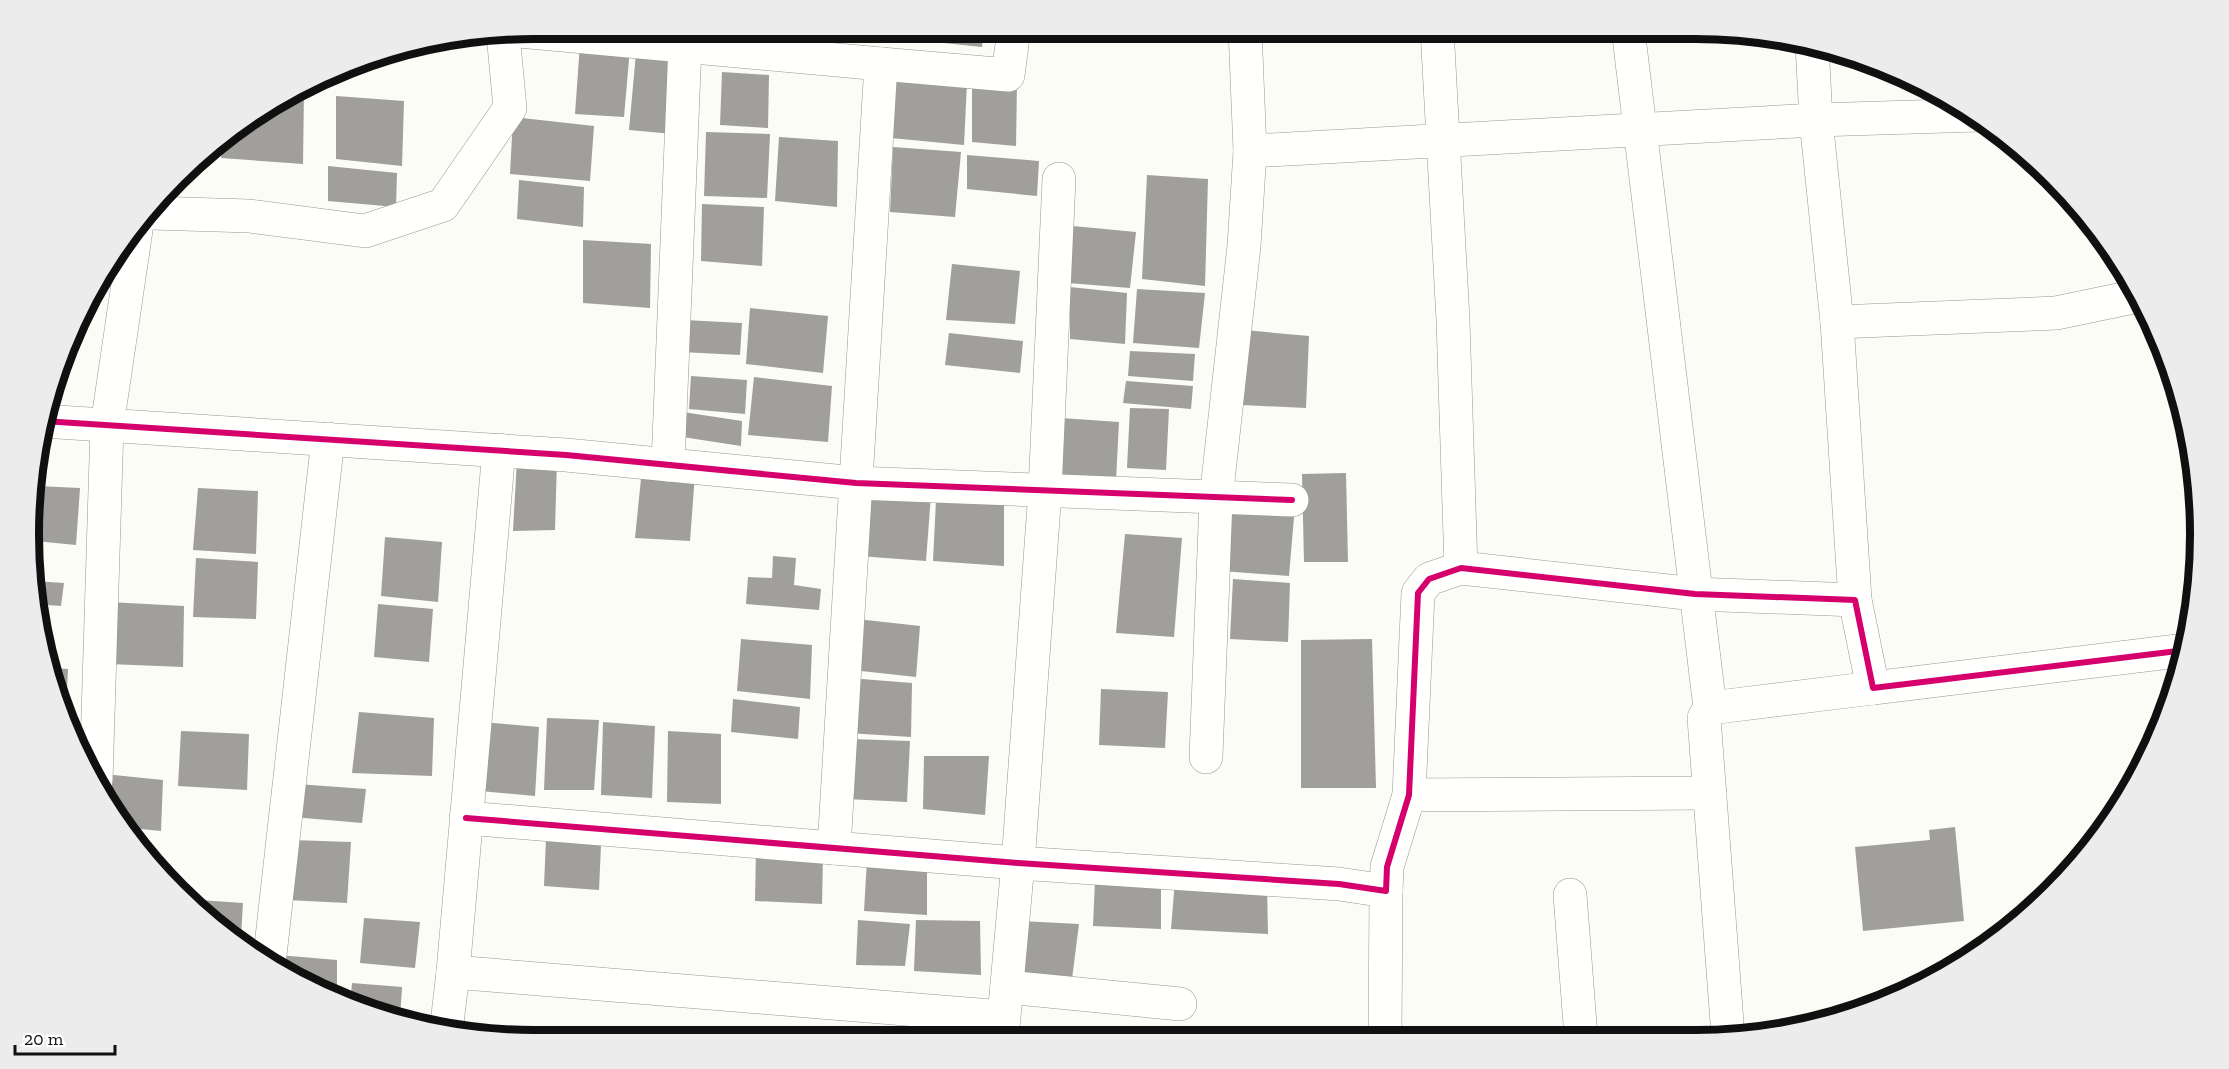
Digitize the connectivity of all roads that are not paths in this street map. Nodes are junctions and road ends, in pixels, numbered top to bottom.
1 (614, 39) edge
2 (1013, 39) edge
3 (1245, 39) edge
4 (1438, 39) edge
5 (1629, 39) edge
6 (504, 40) edge
7 (808, 42) edge
8 (685, 45) junction
9 (1813, 54) edge
10 (881, 64) junction
11 (1960, 116) edge
12 (1816, 120) junction
13 (1639, 130) junction
14 (1443, 140) junction
15 (1250, 151) junction
16 (1059, 179) dead end
17 (158, 213) edge
18 (134, 243) edge
19 (2130, 298) edge
20 (1838, 322) junction
21 (53, 422) edge
22 (107, 426) junction
23 (328, 439) junction
24 (499, 450) junction
25 (668, 465) junction
26 (856, 483) junction
27 (1045, 491) junction
28 (1216, 499) junction
29 (1292, 500) dead end
30 (1461, 568) junction
31 (1695, 594) junction
32 (1855, 600) junction
33 (2175, 652) edge
34 (1873, 688) junction
35 (1710, 708) junction
36 (1206, 757) dead end
37 (96, 766) edge
38 (1710, 793) junction
39 (1409, 795) junction
40 (466, 818) junction
41 (834, 848) junction
42 (1018, 863) junction
43 (1386, 891) junction
44 (1570, 895) dead end
45 (270, 953) edge
46 (453, 972) junction
47 (1180, 1004) dead end
48 (1004, 1014) edge
49 (447, 1022) edge
50 (1727, 1029) edge
51 (1384, 1030) edge
52 (1580, 1030) edge

1 - 8 street
2 - 10 street
3 - 15 street
4 - 14 street
5 - 13 street
6 - 17 street
7 - 8 street
7 - 10 street
8 - 25 street
9 - 12 street
10 - 26 street
11 - 12 street
12 - 13 street
12 - 20 street
13 - 14 street
13 - 31 street
14 - 15 street
14 - 30 street
15 - 28 street
16 - 27 street
18 - 22 street
19 - 20 street
20 - 32 street
21 - 22 street
22 - 23 street
22 - 37 street
23 - 24 street
23 - 45 street
24 - 25 street
24 - 40 street
25 - 26 street
26 - 27 street
26 - 41 street
27 - 28 street
27 - 42 street
28 - 29 street
28 - 36 street
30 - 31 street
30 - 39 street
31 - 32 street
31 - 35 street
32 - 34 street
33 - 34 street
34 - 35 street
35 - 38 street
38 - 39 street
38 - 50 street
39 - 43 street
40 - 41 street
40 - 46 street
41 - 42 street
42 - 43 street
42 - 48 street
43 - 51 street
44 - 52 street
46 - 48 street
46 - 49 street
47 - 48 street

